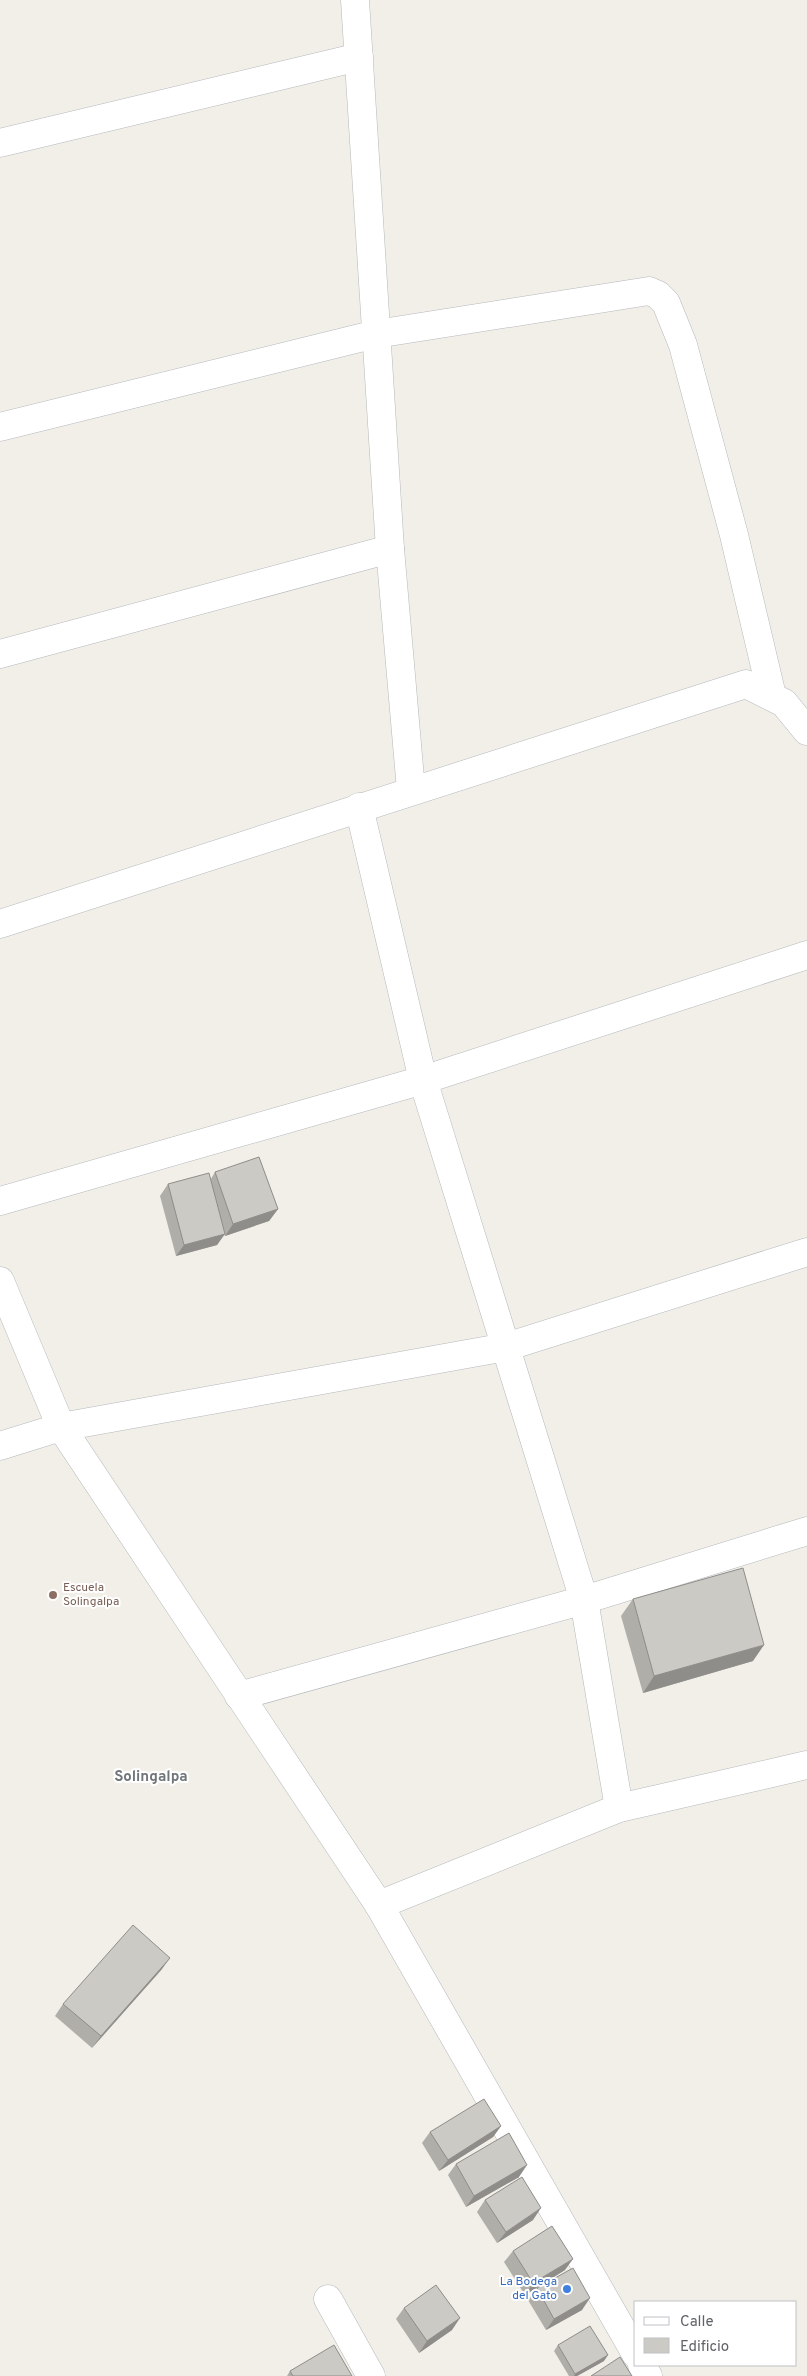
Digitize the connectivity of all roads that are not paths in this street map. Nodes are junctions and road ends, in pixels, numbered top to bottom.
1 (355, 0) edge
2 (359, 56) junction
3 (0, 143) edge
4 (376, 334) junction
5 (0, 427) edge
6 (390, 549) junction
7 (0, 654) edge
8 (772, 696) junction
9 (807, 731) edge
10 (411, 790) junction
11 (359, 807) junction
12 (0, 924) edge
13 (807, 955) edge
14 (423, 1080) junction
15 (0, 1201) edge
16 (807, 1252) edge
17 (0, 1281) edge
18 (506, 1347) junction
19 (61, 1427) junction
20 (0, 1446) edge
21 (807, 1531) edge
22 (584, 1600) junction
23 (239, 1696) junction
24 (807, 1765) edge
25 (619, 1808) junction
26 (379, 1905) junction
27 (328, 2298) dead end
28 (634, 2351) edge
29 (371, 2376) edge

1 - 2 street
2 - 3 street
2 - 4 street
4 - 5 street
4 - 6 street
4 - 8 street
6 - 7 street
6 - 10 street
8 - 9 street
8 - 10 street
10 - 11 street
11 - 12 street
11 - 14 street
13 - 14 street
14 - 15 street
14 - 18 street
16 - 18 street
17 - 19 street
18 - 19 street
18 - 22 street
19 - 20 street
19 - 23 street
21 - 22 street
22 - 23 street
22 - 25 street
23 - 26 street
24 - 25 street
25 - 26 street
26 - 28 street
27 - 29 street

